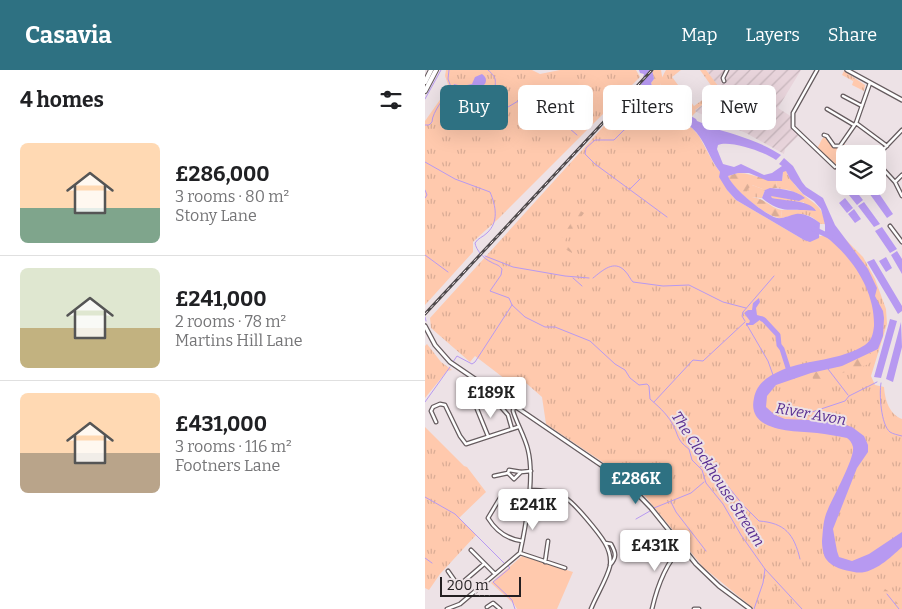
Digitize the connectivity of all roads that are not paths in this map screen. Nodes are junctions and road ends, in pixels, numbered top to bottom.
1 (431, 70) edge
2 (436, 70) edge
3 (727, 70) edge
4 (817, 70) edge
5 (847, 70) edge
6 (724, 81) dead end
7 (425, 82) edge
8 (869, 83) junction
9 (425, 91) edge
10 (843, 96) dead end
11 (902, 100) edge
12 (862, 106) junction
13 (827, 109) dead end
14 (855, 124) junction
15 (902, 130) edge
16 (824, 135) dead end
17 (887, 146) joint
18 (835, 167) dead end
19 (886, 172) edge
20 (902, 175) edge
21 (895, 182) junction
22 (902, 196) edge
23 (891, 226) dead end
24 (902, 235) edge
25 (899, 238) junction
26 (902, 242) edge
27 (425, 326) edge
28 (514, 406) junction
29 (501, 407) dead end
30 (477, 409) dead end
31 (436, 422) dead end
32 (518, 427) junction
33 (512, 429) junction
34 (489, 436) junction
35 (531, 471) junction
36 (521, 472) junction
37 (508, 473) junction
38 (494, 476) dead end
39 (529, 490) junction
40 (500, 498) dead end
41 (548, 541) dead end
42 (522, 542) junction
43 (605, 544) junction
44 (662, 545) dead end
45 (682, 547) junction
46 (471, 550) dead end
47 (520, 553) junction
48 (675, 554) junction
49 (545, 562) junction
50 (484, 564) junction
51 (610, 566) junction
52 (565, 568) dead end
53 (448, 571) dead end
54 (495, 574) junction
55 (460, 604) junction
56 (487, 608) dead end
57 (447, 609) edge
58 (460, 609) edge
59 (500, 609) edge
60 (591, 609) edge
61 (652, 609) edge
62 (694, 609) edge
63 (699, 609) edge
64 (750, 609) edge

1 - 7 main road
2 - 9 main road
3 - 6 street
4 - 18 street
5 - 8 main road
8 - 11 main road
8 - 12 street
10 - 12 street
12 - 14 street
13 - 14 street
14 - 16 street
14 - 17 street
15 - 17 street
19 - 21 street
20 - 21 street
21 - 22 street
23 - 25 street
24 - 25 street
25 - 26 street
27 - 28 main road
28 - 32 street
28 - 45 main road
29 - 33 street
30 - 34 street
31 - 34 street
32 - 33 street
32 - 35 street
33 - 34 street
35 - 36 street
35 - 39 street
36 - 37 street
36 - 37 street
37 - 38 street
39 - 42 street
39 - 43 street
40 - 42 street
41 - 49 street
42 - 47 street
43 - 51 street
43 - 51 street
44 - 48 street
45 - 48 street
45 - 64 main road
46 - 50 street
47 - 49 street
47 - 54 street
48 - 61 street
49 - 52 street
50 - 53 street
50 - 54 street
51 - 60 street
54 - 55 street
55 - 57 street
55 - 58 street
56 - 59 street
62 - 63 street

